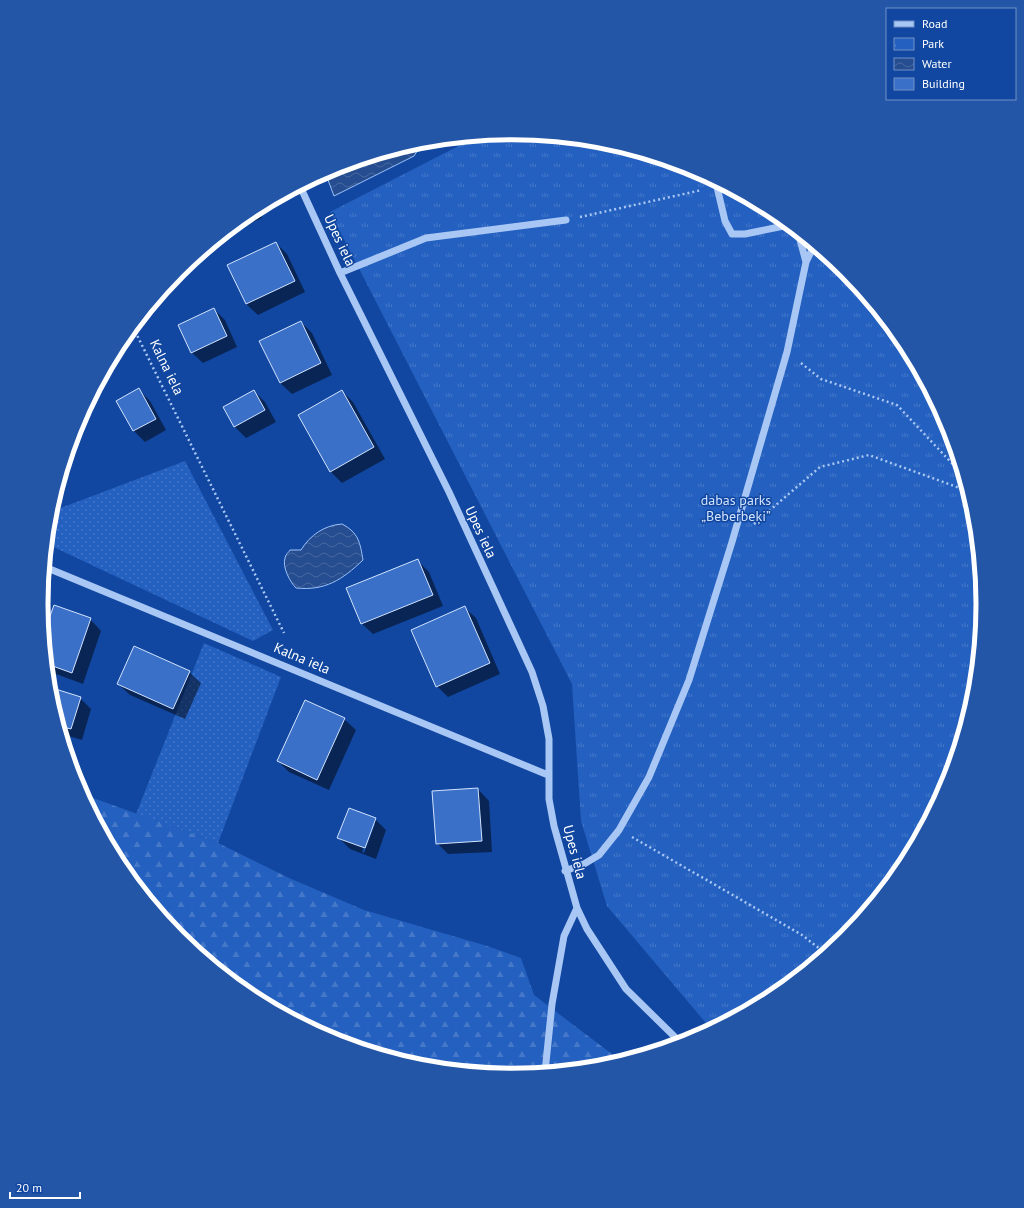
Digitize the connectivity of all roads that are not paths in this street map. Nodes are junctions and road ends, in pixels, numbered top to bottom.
1 (721, 190) edge
2 (302, 191) edge
3 (566, 220) road end
4 (781, 227) edge
5 (800, 241) edge
6 (812, 250) edge
7 (806, 262) junction
8 (340, 273) junction
9 (49, 569) edge
10 (548, 775) junction
11 (565, 871) junction
12 (577, 908) junction
13 (676, 1038) edge
14 (546, 1067) edge

1 - 4 street
2 - 8 street, Upes iela
3 - 8 street
5 - 7 street
6 - 7 street
7 - 11 street
8 - 10 street, Upes iela
9 - 10 street, Kalna iela
10 - 11 street, Upes iela
11 - 12 street, Upes iela
12 - 13 street, Upes iela
12 - 14 street

